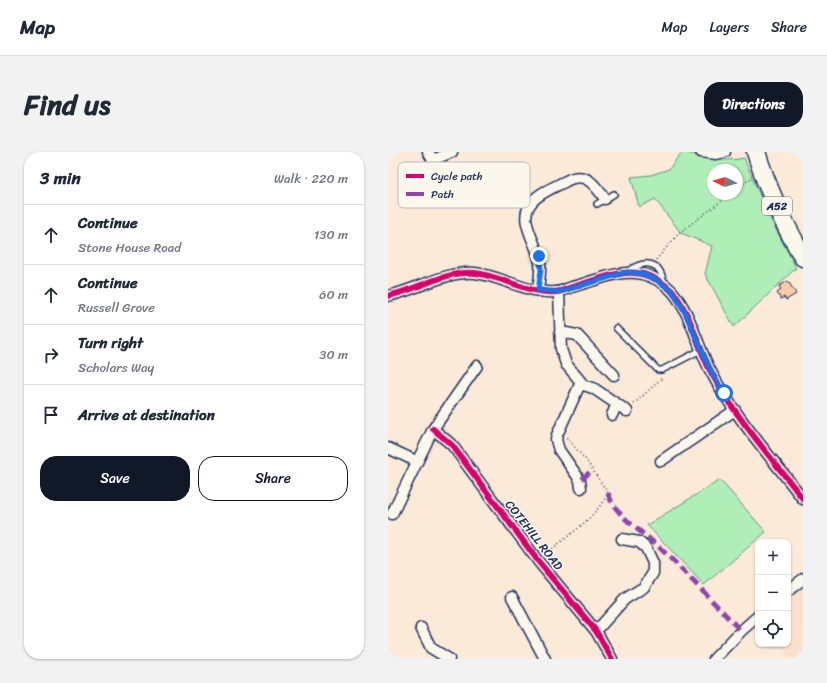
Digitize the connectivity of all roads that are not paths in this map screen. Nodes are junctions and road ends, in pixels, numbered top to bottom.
1 (452, 152) edge
2 (701, 152) edge
3 (725, 152) edge
4 (756, 152) edge
5 (431, 156) edge
6 (605, 199) dead end
7 (530, 205) edge
8 (528, 208) edge
9 (803, 257) edge
10 (622, 273) junction
11 (664, 284) junction
12 (538, 290) junction
13 (559, 292) junction
14 (388, 296) edge
15 (616, 328) dead end
16 (560, 332) junction
17 (701, 350) junction
18 (477, 366) dead end
19 (614, 375) dead end
20 (580, 384) junction
21 (617, 404) junction
22 (735, 410) junction
23 (627, 411) road end
24 (612, 415) dead end
25 (433, 429) junction
26 (388, 448) edge
27 (416, 461) junction
28 (661, 461) dead end
29 (581, 482) dead end
30 (803, 499) edge
31 (392, 514) dead end
32 (629, 537) dead end
33 (803, 579) edge
34 (791, 589) edge
35 (512, 597) dead end
36 (755, 619) edge
37 (421, 628) dead end
38 (596, 631) junction
39 (609, 658) edge
40 (449, 659) edge
41 (545, 659) edge
42 (714, 659) edge

1 - 5 street
2 - 3 street
4 - 9 highway, A52
6 - 7 street
8 - 12 street
10 - 11 street
10 - 11 lane
10 - 13 street
11 - 17 street
12 - 13 street
12 - 14 street
13 - 16 street
15 - 17 lane
16 - 19 street
16 - 20 street
17 - 22 street
18 - 25 street
20 - 21 street
20 - 29 street
21 - 23 street
21 - 24 street
22 - 28 street
22 - 30 street
25 - 27 street
25 - 38 street, COTEHILL ROAD
26 - 27 street
27 - 31 street
32 - 38 street
33 - 34 street
35 - 41 street
36 - 42 street
37 - 40 street
38 - 39 street, COTEHILL ROAD

